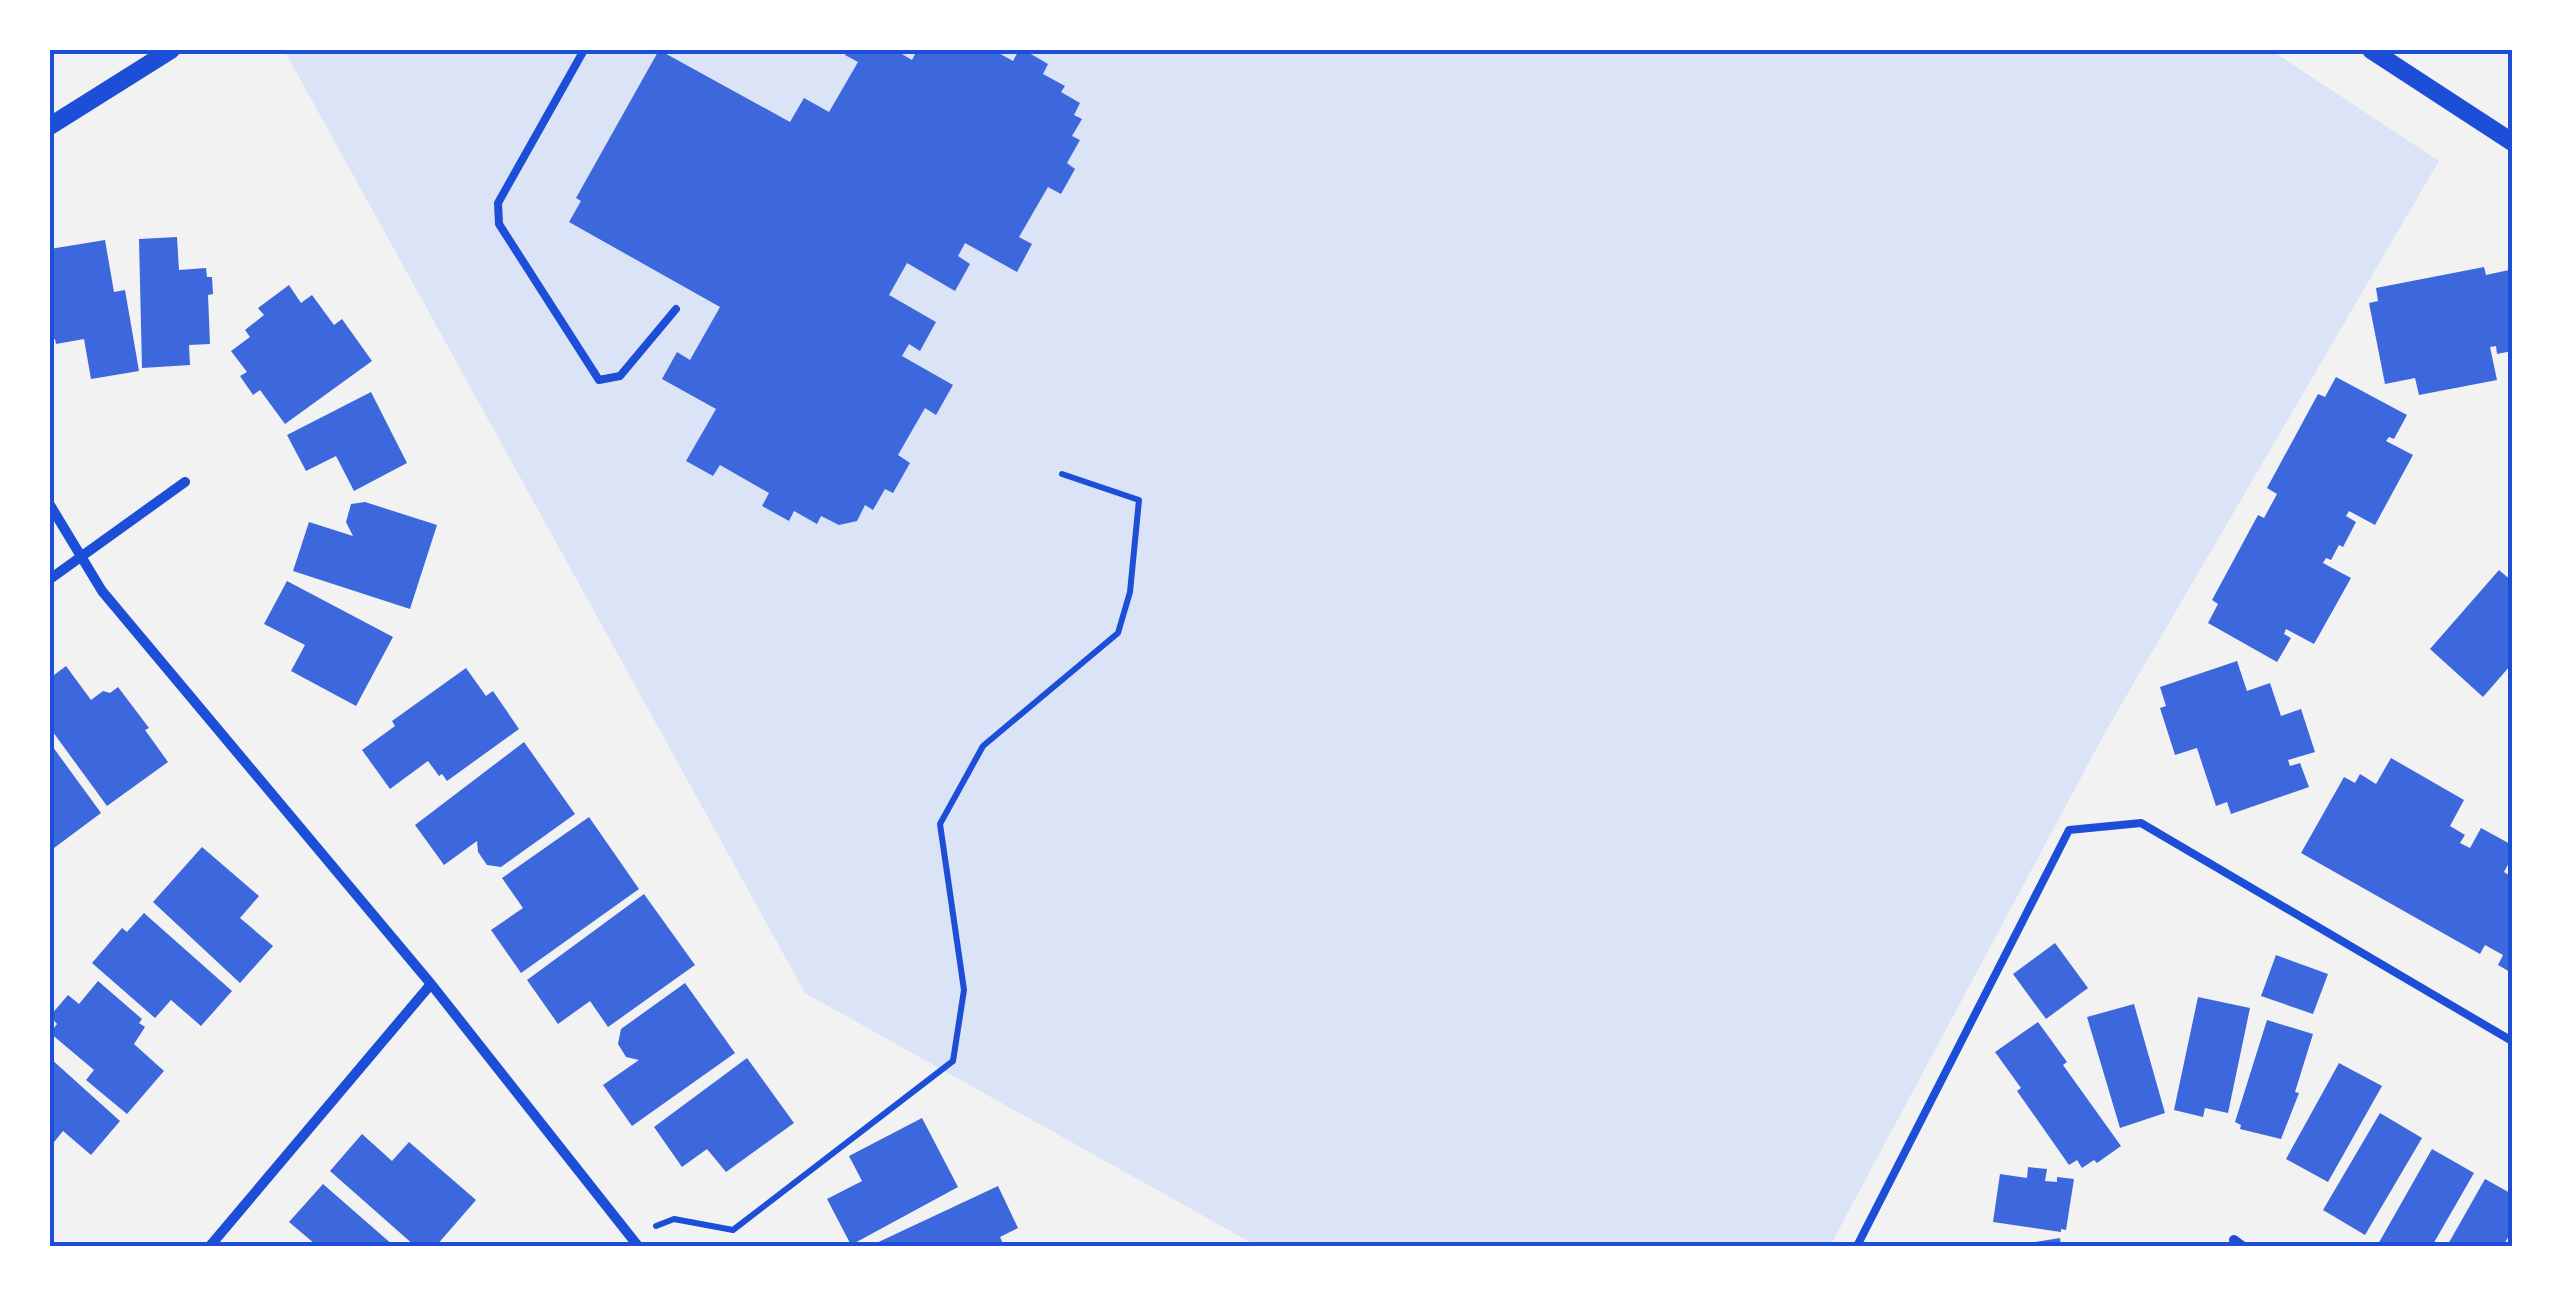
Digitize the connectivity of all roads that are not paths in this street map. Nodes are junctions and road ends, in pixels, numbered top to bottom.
1 (171, 50) edge
2 (584, 50) edge
3 (2371, 50) edge
4 (50, 126) edge
5 (2512, 142) edge
6 (676, 309) dead end
7 (185, 482) dead end
8 (50, 505) edge
9 (82, 556) junction
10 (50, 579) edge
11 (431, 984) junction
12 (2512, 1041) edge
13 (635, 1241) edge
14 (210, 1246) edge
15 (1857, 1246) edge

1 - 4 street
2 - 6 lane
3 - 5 street
7 - 9 street
8 - 9 street
9 - 10 street
9 - 11 street
11 - 13 street
11 - 14 street
12 - 15 lane

